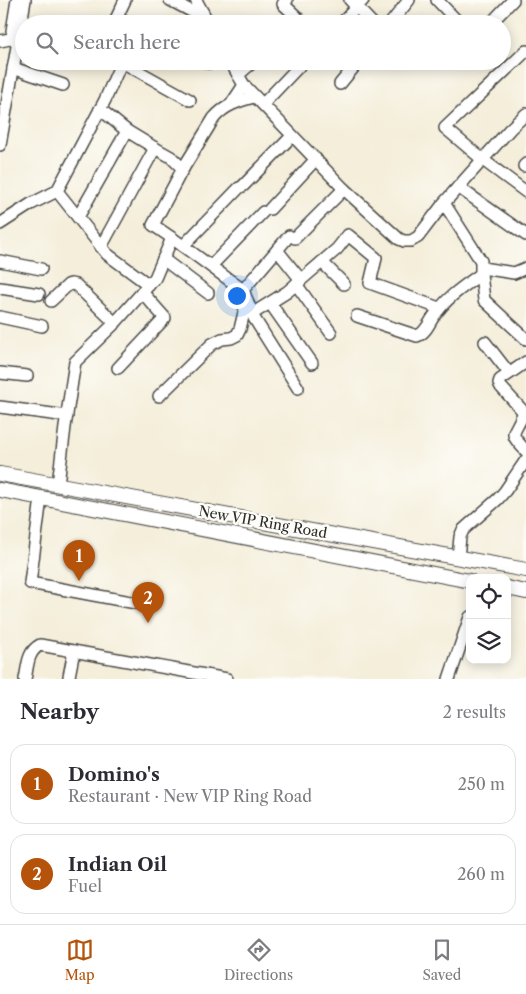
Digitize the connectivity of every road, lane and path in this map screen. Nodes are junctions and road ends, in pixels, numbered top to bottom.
1 (17, 0) edge
2 (25, 0) edge
3 (125, 0) edge
4 (170, 0) edge
5 (196, 0) edge
6 (287, 0) edge
7 (409, 0) edge
8 (437, 0) edge
9 (514, 0) edge
10 (357, 3) edge
11 (19, 15) edge
12 (118, 15) edge
13 (198, 15) edge
14 (204, 15) edge
15 (295, 15) edge
16 (348, 15) edge
17 (366, 15) edge
18 (397, 15) edge
19 (451, 15) edge
20 (499, 15) edge
21 (15, 26) edge
22 (9, 41) edge
23 (526, 51) edge
24 (511, 65) edge
25 (13, 68) joint
26 (19, 70) edge
27 (118, 70) edge
28 (138, 70) edge
29 (235, 70) edge
30 (248, 70) edge
31 (293, 70) edge
32 (352, 70) edge
33 (506, 70) edge
34 (241, 80) junction
35 (340, 84) dead end
36 (63, 85) dead end
37 (0, 99) edge
38 (190, 100) dead end
39 (258, 100) junction
40 (232, 103) junction
41 (100, 109) junction
42 (526, 114) edge
43 (127, 131) junction
44 (292, 136) junction
45 (0, 145) edge
46 (155, 148) junction
47 (171, 157) junction
48 (190, 159) junction
49 (316, 159) junction
50 (482, 160) junction
51 (183, 169) junction
52 (458, 187) junction
53 (344, 189) junction
54 (57, 191) junction
55 (526, 192) edge
56 (444, 203) junction
57 (78, 217) junction
58 (0, 224) edge
59 (526, 235) edge
60 (172, 238) junction
61 (183, 246) junction
62 (101, 247) junction
63 (277, 250) junction
64 (163, 259) junction
65 (0, 261) edge
66 (322, 262) junction
67 (211, 266) junction
68 (526, 268) edge
69 (41, 269) dead end
70 (481, 271) junction
71 (299, 282) junction
72 (344, 284) dead end
73 (0, 288) edge
74 (145, 288) junction
75 (208, 292) dead end
76 (39, 294) dead end
77 (245, 295) junction
78 (51, 302) dead end
79 (270, 303) junction
80 (440, 308) junction
81 (252, 314) junction
82 (357, 316) dead end
83 (0, 317) edge
84 (115, 323) junction
85 (42, 326) dead end
86 (332, 333) dead end
87 (526, 339) edge
88 (485, 342) dead end
89 (526, 362) edge
90 (312, 363) dead end
91 (118, 368) dead end
92 (0, 373) edge
93 (509, 373) junction
94 (27, 376) dead end
95 (298, 388) dead end
96 (160, 396) dead end
97 (0, 407) edge
98 (67, 416) junction
99 (526, 452) edge
100 (526, 460) edge
101 (0, 474) edge
102 (58, 484) junction
103 (0, 490) edge
104 (104, 492) junction
105 (41, 498) junction
106 (102, 510) junction
107 (226, 516) junction
108 (223, 533) junction
109 (458, 558) junction
110 (526, 570) edge
111 (466, 580) edge
112 (511, 589) edge
113 (526, 592) edge
114 (136, 603) dead end
115 (466, 638) edge
116 (74, 651) junction
117 (25, 679) edge
118 (70, 679) edge
119 (227, 679) edge
120 (449, 679) edge

1 - 22 street
2 - 11 street
3 - 12 street
4 - 13 street
5 - 14 street
6 - 15 street
7 - 18 street
8 - 19 street
9 - 20 street
10 - 16 street
10 - 17 street
21 - 22 street
22 - 25 street
22 - 37 street
23 - 24 street
25 - 45 street
26 - 36 street
27 - 41 street
28 - 38 street
29 - 34 street
30 - 34 street
31 - 39 street
32 - 35 street
33 - 50 street
34 - 39 street
34 - 40 street
39 - 40 street
39 - 44 street
40 - 48 street
41 - 43 street
41 - 54 street
42 - 50 street
43 - 46 street
43 - 57 street
44 - 49 street
44 - 61 street
46 - 47 street
46 - 62 street
47 - 48 street
47 - 51 street
48 - 51 street
49 - 53 street
49 - 67 street
50 - 52 street
50 - 55 street
51 - 60 street
52 - 56 street
52 - 59 street
53 - 56 street
53 - 63 street
54 - 57 street
54 - 58 street
56 - 70 street
57 - 62 street
60 - 61 street
60 - 64 street
61 - 67 street
62 - 74 street
63 - 71 street
63 - 77 street
64 - 74 street
64 - 75 street
65 - 69 street
66 - 71 street
66 - 72 street
66 - 80 street
67 - 77 street
68 - 70 street
70 - 80 street
70 - 87 street
71 - 79 street
71 - 86 street
73 - 76 street
74 - 84 street
74 - 91 street
77 - 81 street
77 - 96 street
78 - 84 street
79 - 81 street
79 - 90 street
80 - 82 street
81 - 95 street
83 - 85 street
84 - 98 street
88 - 93 street
89 - 93 street
92 - 94 street
93 - 99 street
97 - 98 street
98 - 102 street
100 - 109 street
101 - 102 main road, New VIP Ring Road
102 - 104 main road, New VIP Ring Road
103 - 105 main road, New VIP Ring Road
104 - 106 main road
104 - 107 main road, New VIP Ring Road
105 - 106 main road, New VIP Ring Road
105 - 114 street
106 - 108 main road, New VIP Ring Road
107 - 108 main road
107 - 109 main road, New VIP Ring Road
108 - 111 main road, New VIP Ring Road
109 - 110 main road, New VIP Ring Road
112 - 113 main road
115 - 120 street
116 - 117 street
116 - 118 street
116 - 119 street

